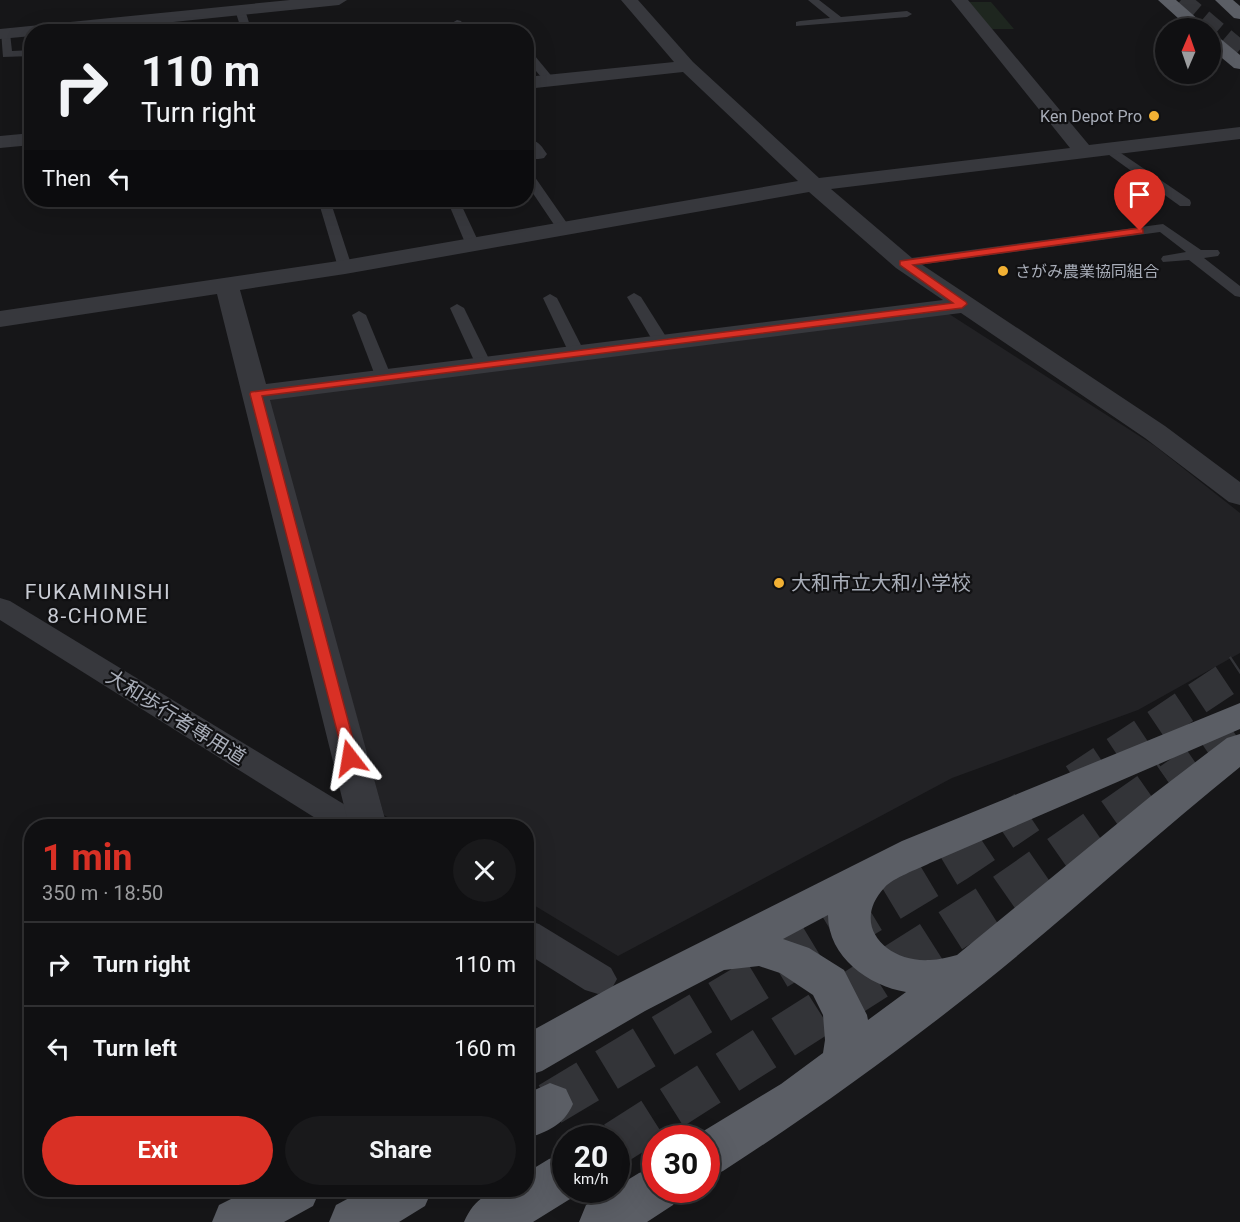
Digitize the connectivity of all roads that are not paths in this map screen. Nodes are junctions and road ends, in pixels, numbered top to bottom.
1 (339, 0) edge
2 (629, 0) edge
3 (813, 0) edge
4 (959, 0) edge
5 (1166, 0) edge
6 (1223, 0) edge
7 (898, 7) dead end
8 (240, 10) junction
9 (1240, 14) edge
10 (1187, 18) edge
11 (838, 20) junction
12 (151, 24) edge
13 (244, 24) edge
14 (800, 24) dead end
15 (24, 32) edge
16 (3, 33) edge
17 (1221, 48) edge
18 (24, 54) edge
19 (534, 62) edge
20 (1240, 64) edge
21 (687, 66) junction
22 (550, 81) junction
23 (534, 82) edge
24 (1240, 133) edge
25 (24, 139) edge
26 (0, 142) edge
27 (1109, 149) junction
28 (1084, 152) junction
29 (813, 184) junction
30 (534, 186) edge
31 (1185, 203) dead end
32 (326, 207) edge
33 (456, 207) edge
34 (564, 229) junction
35 (473, 245) junction
36 (1201, 255) junction
37 (1168, 259) dead end
38 (904, 263) junction
39 (345, 267) junction
40 (227, 286) junction
41 (1240, 293) edge
42 (634, 297) dead end
43 (550, 298) dead end
44 (962, 304) junction
45 (457, 308) dead end
46 (359, 315) dead end
47 (0, 319) edge
48 (662, 343) junction
49 (577, 353) junction
50 (484, 365) junction
51 (384, 378) junction
52 (255, 394) junction
53 (1240, 496) edge
54 (0, 607) edge
55 (1240, 715) edge
56 (1240, 747) edge
57 (342, 819) edge
58 (366, 819) edge
59 (872, 874) junction
60 (534, 939) edge
61 (713, 954) junction
62 (969, 970) junction
63 (598, 979) dead end
64 (534, 1053) edge
65 (844, 1062) junction
66 (720, 1147) edge
67 (552, 1184) edge
68 (534, 1195) edge
69 (283, 1197) edge
70 (396, 1197) edge
71 (530, 1197) edge
72 (642, 1198) edge
73 (237, 1222) edge
74 (354, 1222) edge
75 (489, 1222) edge
76 (604, 1222) edge

1 - 8 street
2 - 21 street
3 - 11 lane
4 - 28 street
5 - 10 highway
6 - 9 highway
7 - 11 lane
8 - 12 street
8 - 13 lane
11 - 14 lane
15 - 16 street
16 - 18 lane
17 - 20 highway
19 - 22 lane
21 - 22 street
21 - 29 street
22 - 23 street
24 - 27 street
25 - 26 street
27 - 28 street
27 - 31 lane
28 - 29 street
29 - 34 street
29 - 38 street
30 - 34 lane
32 - 39 lane
33 - 35 lane
34 - 35 street
35 - 39 street
36 - 37 lane
36 - 38 lane
36 - 41 lane
38 - 44 street
39 - 40 street
40 - 47 street
40 - 52 street
42 - 48 lane
43 - 49 lane
44 - 48 street
44 - 53 street
45 - 50 lane
46 - 51 lane
48 - 49 street
49 - 50 street
50 - 51 street
51 - 52 street
52 - 58 street
54 - 57 street, 大和歩行者専用道
55 - 59 highway
56 - 62 highway
59 - 61 highway
59 - 62 highway
60 - 63 street
61 - 64 highway
61 - 65 highway
62 - 65 highway
65 - 66 highway
67 - 68 highway
69 - 73 highway
70 - 74 highway
71 - 75 highway
72 - 76 highway

